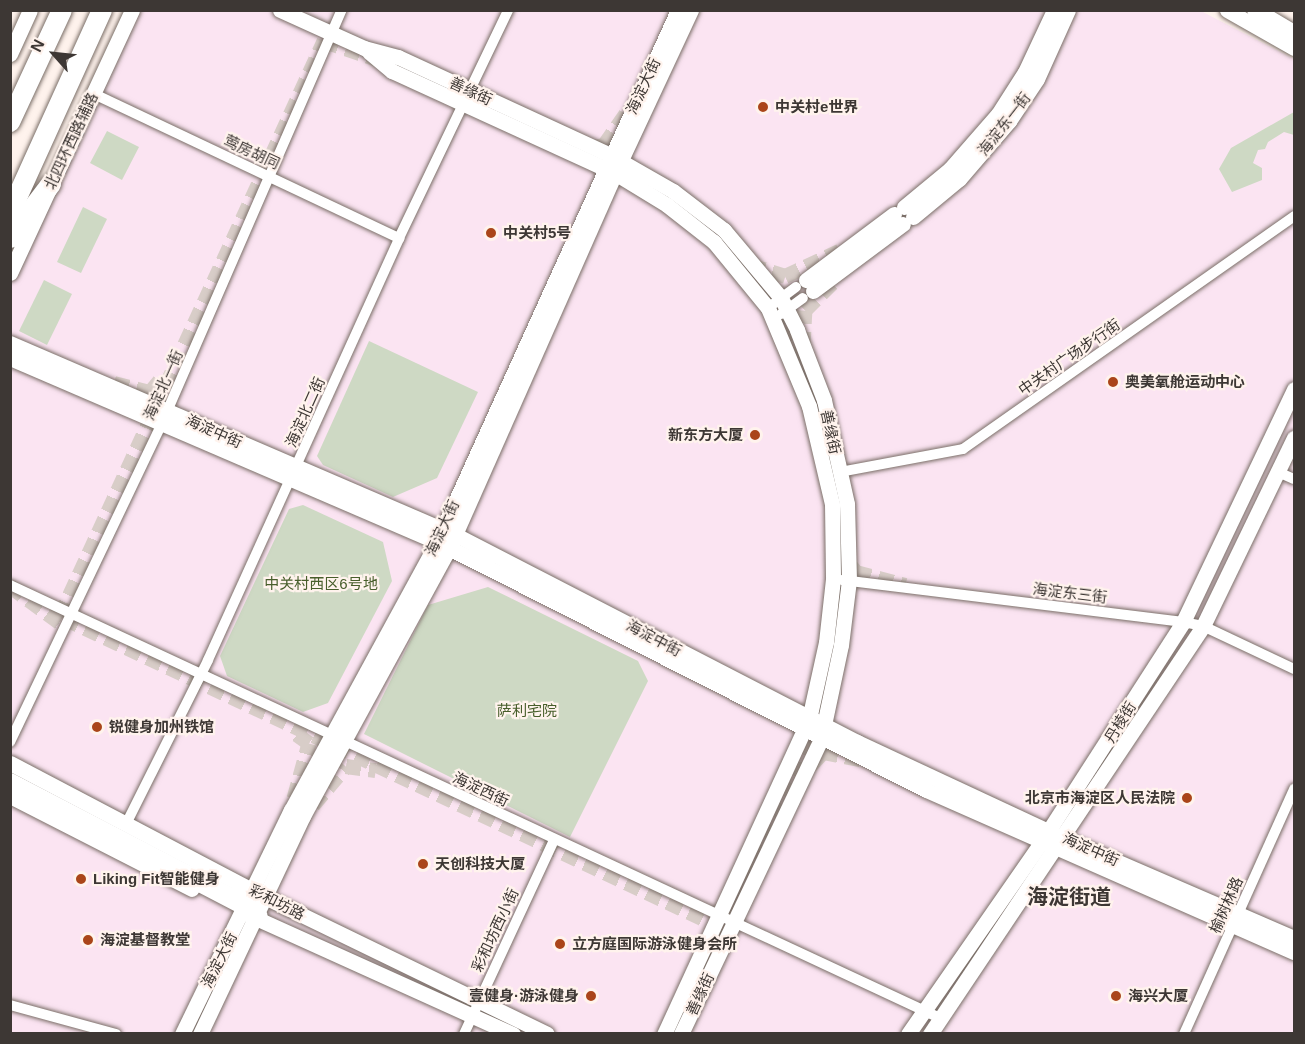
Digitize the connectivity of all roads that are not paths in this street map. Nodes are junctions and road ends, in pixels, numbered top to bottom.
1 (30, 10) edge
2 (62, 10) edge
3 (102, 10) edge
4 (132, 10) edge
5 (280, 10) edge
6 (342, 10) edge
7 (508, 10) edge
8 (691, 10) edge
9 (1054, 10) edge
10 (1068, 10) edge
11 (1227, 10) edge
12 (1256, 10) edge
13 (676, 11) edge
14 (16, 28) edge
15 (1294, 33) edge
16 (332, 34) junction
17 (364, 48) junction
18 (1294, 48) edge
19 (10, 54) edge
20 (469, 90) junction
21 (93, 93) junction
22 (462, 105) junction
23 (10, 122) edge
24 (613, 164) junction
25 (270, 177) junction
26 (51, 184) junction
27 (10, 213) edge
28 (903, 215) junction
29 (1294, 216) edge
30 (10, 238) edge
31 (399, 238) junction
32 (10, 273) edge
33 (804, 289) joint
34 (785, 303) junction
35 (771, 314) junction
36 (10, 343) edge
37 (10, 358) edge
38 (1294, 389) edge
39 (165, 417) junction
40 (1294, 438) edge
41 (840, 472) junction
42 (1278, 472) junction
43 (294, 473) junction
44 (1294, 479) edge
45 (446, 538) junction
46 (833, 579) junction
47 (849, 580) junction
48 (10, 585) edge
49 (72, 613) junction
50 (1183, 622) junction
51 (1203, 626) junction
52 (1294, 669) edge
53 (202, 672) junction
54 (807, 725) junction
55 (823, 733) junction
56 (339, 738) junction
57 (10, 742) edge
58 (10, 764) edge
59 (10, 783) edge
60 (1294, 789) edge
61 (10, 796) edge
62 (126, 824) junction
63 (1052, 839) junction
64 (554, 840) junction
65 (253, 905) junction
66 (727, 919) junction
67 (1236, 919) junction
68 (1294, 938) edge
69 (1294, 952) edge
70 (10, 1005) edge
71 (475, 1008) junction
72 (925, 1009) junction
73 (940, 1018) junction
74 (116, 1034) edge
75 (182, 1034) edge
76 (200, 1034) edge
77 (464, 1034) edge
78 (513, 1034) edge
79 (547, 1034) edge
80 (664, 1034) edge
81 (681, 1034) edge
82 (908, 1034) edge
83 (930, 1034) edge
84 (1184, 1034) edge

1 - 14 main road
2 - 23 highway
3 - 27 highway
4 - 21 main road, 北四环西路辅路
5 - 16 main road, 善缘街
6 - 16 street, 海淀北一街
7 - 20 street, 海淀北二街
8 - 24 main road, 海淀大街
9 - 28 main road, 海淀东一街
10 - 28 main road, 海淀东一街
11 - 18 main road
12 - 15 main road
13 - 24 main road, 海淀大街
14 - 19 main road
16 - 17 main road, 善缘街
16 - 25 street, 海淀北一街
17 - 20 main road, 善缘街
17 - 22 main road, 善缘街
20 - 22 street, 海淀北二街
20 - 24 main road, 善缘街
21 - 25 street, 莺房胡同
21 - 26 main road, 北四环西路辅路
22 - 24 main road, 善缘街
22 - 31 street, 海淀北二街
24 - 34 main road, 善缘街
24 - 35 main road, 善缘街
24 - 45 main road, 海淀大街
25 - 31 street, 莺房胡同
25 - 39 street, 海淀北一街
26 - 30 highway
26 - 32 main road, 北四环西路辅路
28 - 33 main road, 海淀东一街
29 - 41 street, 中关村广场步行街
31 - 43 street, 海淀北二街
33 - 34 street, 海淀东一街
34 - 35 street, 海淀东一街
34 - 41 main road, 善缘街
35 - 46 main road, 善缘街
36 - 39 main road, 海淀中街
37 - 39 main road, 海淀中街
38 - 50 main road, 丹棱街
39 - 43 main road, 海淀中街
39 - 49 street, 海淀北一街
40 - 42 main road, 丹棱街
41 - 47 main road, 善缘街
42 - 44 street
42 - 51 main road, 丹棱街
43 - 45 main road, 海淀中街
43 - 53 street, 海淀北二街
45 - 54 main road, 海淀中街
45 - 56 main road, 海淀大街
46 - 47 street, 海淀东三街
46 - 54 main road, 善缘街
47 - 50 street, 海淀东三街
47 - 55 main road, 善缘街
48 - 49 street, 海淀西街
49 - 53 street, 海淀西街
49 - 57 street, 海淀北一街
50 - 51 street, 海淀东三街
50 - 63 main road, 丹棱街
51 - 52 street, 海淀东三街
51 - 63 main road, 丹棱街
53 - 56 street, 海淀西街
53 - 62 street, 海淀北二街
54 - 55 main road, 海淀中街
54 - 66 main road, 善缘街
55 - 63 main road, 海淀中街
55 - 66 main road, 善缘街
56 - 64 street, 海淀西街
56 - 65 main road, 海淀大街
58 - 62 main road, 彩和坊路
59 - 65 highway
60 - 67 street, 榆树林路
61 - 65 main road, 彩和坊路
62 - 65 main road, 彩和坊路
63 - 67 main road, 海淀中街
63 - 72 main road, 丹棱街
63 - 73 main road, 丹棱街
64 - 66 street, 海淀西街
64 - 71 street, 彩和坊西小街
65 - 71 main road, 彩和坊路
65 - 75 main road, 海淀大街
65 - 76 main road, 海淀大街
66 - 72 street, 海淀西街
66 - 80 main road, 善缘街
66 - 81 main road, 善缘街
67 - 68 main road, 海淀中街
67 - 69 main road, 海淀中街
67 - 84 street, 榆树林路
70 - 74 street
71 - 77 street, 彩和坊西小街
71 - 78 main road, 彩和坊路
71 - 79 main road, 彩和坊路
72 - 73 street, 海淀西街
72 - 82 main road, 丹棱街
73 - 83 main road, 丹棱街

